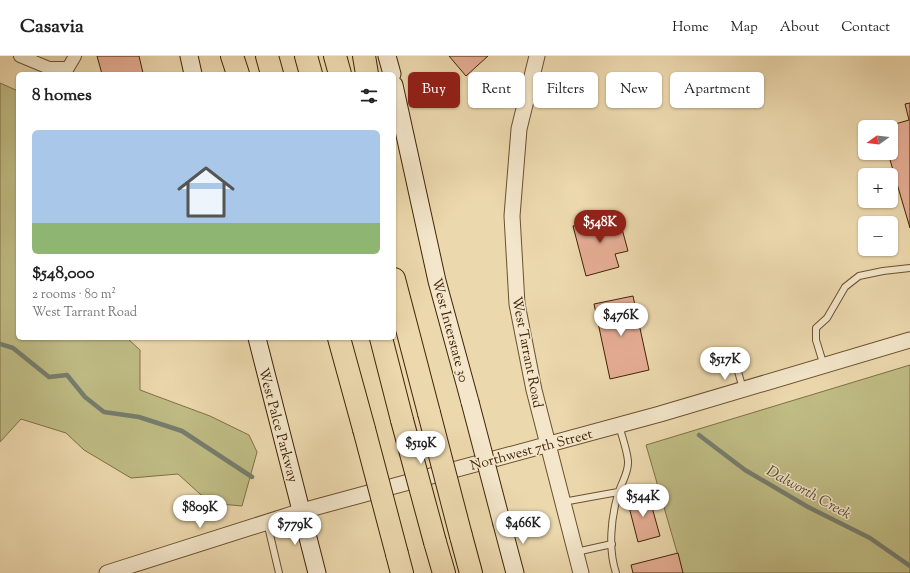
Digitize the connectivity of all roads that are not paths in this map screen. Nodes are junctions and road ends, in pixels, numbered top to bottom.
1 (20, 56) edge
2 (75, 56) edge
3 (189, 56) edge
4 (232, 56) edge
5 (267, 56) edge
6 (306, 56) edge
7 (335, 56) edge
8 (364, 56) edge
9 (387, 56) edge
10 (537, 56) edge
11 (193, 72) edge
12 (237, 72) edge
13 (271, 72) edge
14 (310, 72) edge
15 (339, 72) edge
16 (367, 72) edge
17 (391, 72) edge
18 (396, 94) edge
19 (910, 268) edge
20 (396, 287) edge
21 (258, 340) edge
22 (340, 340) edge
23 (382, 340) edge
24 (910, 340) edge
25 (734, 354) dead end
26 (824, 366) junction
27 (743, 390) junction
28 (619, 425) junction
29 (548, 445) junction
30 (618, 492) junction
31 (562, 502) junction
32 (302, 511) junction
33 (267, 522) junction
34 (612, 544) junction
35 (575, 552) junction
36 (400, 563) edge
37 (107, 573) edge
38 (279, 573) edge
39 (317, 573) edge
40 (444, 573) edge
41 (471, 573) edge
42 (515, 573) edge
43 (581, 573) edge
44 (616, 573) edge

1 - 2 street
3 - 11 main road
4 - 12 highway
5 - 13 highway
6 - 14 highway
7 - 15 highway
8 - 16 highway
9 - 17 main road
10 - 29 street, West Tarrant Road
18 - 42 main road, West Interstate 30, bridge
19 - 26 lane
20 - 41 highway, bridge
21 - 32 main road, West Palce Parkway
22 - 36 highway, bridge
23 - 40 highway, bridge
24 - 26 street, Northwest 7th Street
25 - 27 lane
26 - 27 street, Northwest 7th Street
27 - 28 street, Northwest 7th Street
28 - 29 street, Northwest 7th Street
28 - 30 lane
29 - 31 street, West Tarrant Road
29 - 32 street, Northwest 7th Street
30 - 31 lane
30 - 34 lane
31 - 35 street, West Tarrant Road
32 - 33 street, Northwest 7th Street
32 - 39 main road
33 - 37 street, Northwest 7th Street
33 - 38 lane
34 - 35 lane
34 - 44 lane
35 - 43 street, West Tarrant Road

